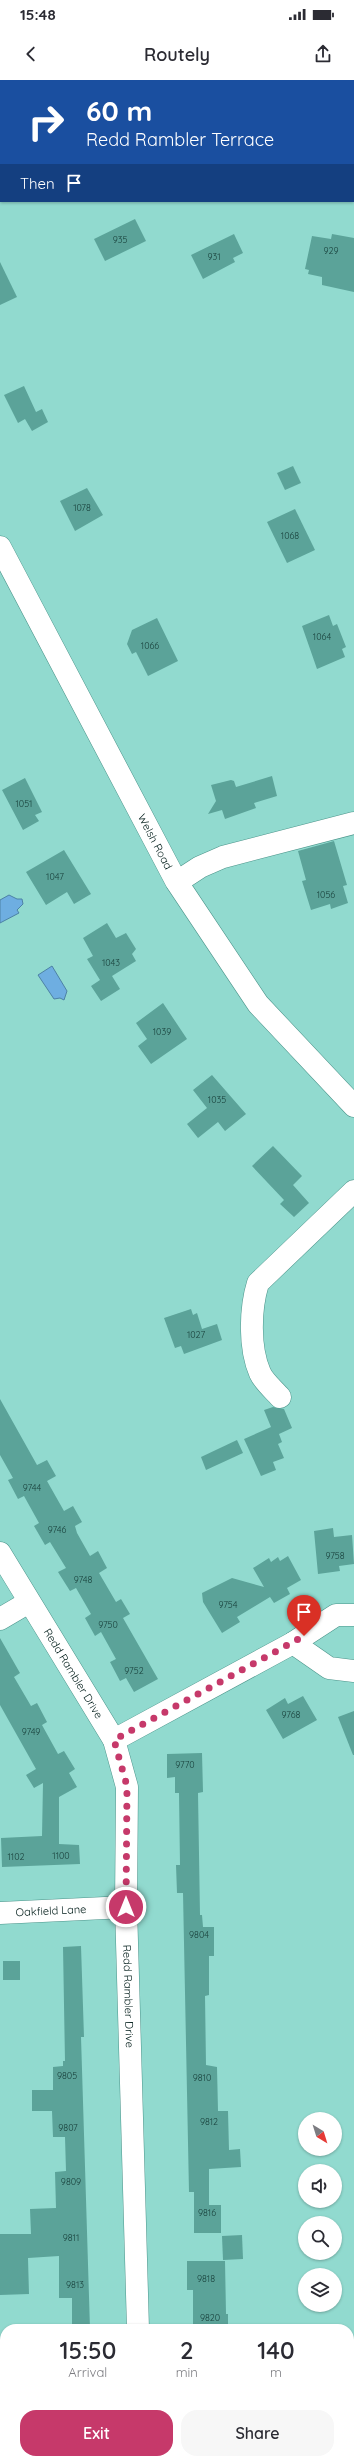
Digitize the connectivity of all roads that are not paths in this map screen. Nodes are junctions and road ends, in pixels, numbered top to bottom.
1 (0, 547) edge
2 (354, 823) edge
3 (177, 882) junction
4 (354, 1106) edge
5 (354, 1191) edge
6 (280, 1397) dead end
7 (1, 1557) edge
8 (29, 1602) junction
9 (354, 1615) edge
10 (0, 1619) edge
11 (293, 1643) junction
12 (354, 1671) edge
13 (114, 1740) junction
14 (126, 1907) junction
15 (0, 1913) edge
16 (138, 2324) edge

1 - 3 street, Welsh Road
2 - 3 street
3 - 4 street, Welsh Road
5 - 6 street
7 - 8 street, Redd Rambler Drive
8 - 10 street
8 - 13 street, Redd Rambler Drive
9 - 11 street
11 - 12 street
11 - 13 street
13 - 14 street, Redd Rambler Drive
14 - 15 street, Oakfield Lane
14 - 16 street, Redd Rambler Drive

